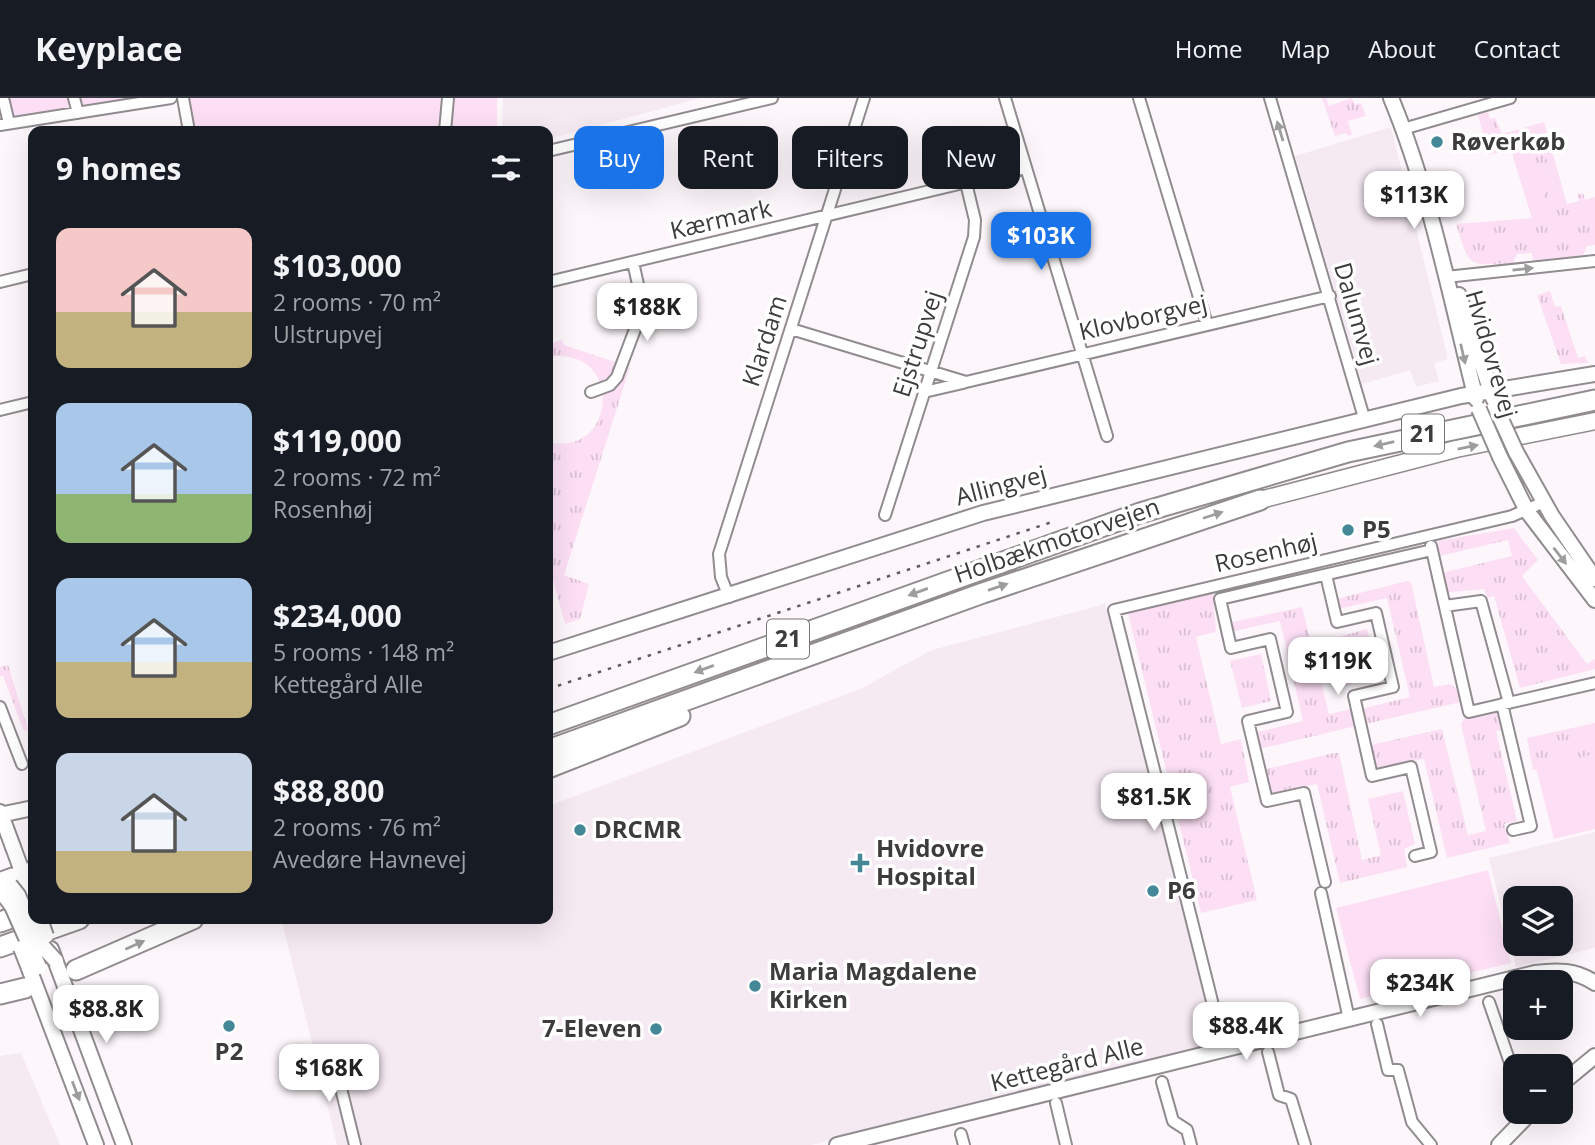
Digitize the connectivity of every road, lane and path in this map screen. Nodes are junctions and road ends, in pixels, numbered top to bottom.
1 (3, 98) edge
2 (74, 98) edge
3 (171, 98) edge
4 (183, 98) edge
5 (448, 98) edge
6 (772, 98) edge
7 (864, 98) edge
8 (1005, 98) edge
9 (1139, 98) edge
10 (1270, 98) edge
11 (1391, 98) edge
12 (1400, 98) edge
13 (1510, 98) edge
14 (151, 99) edge
15 (78, 113) junction
16 (5, 124) edge
17 (189, 126) edge
18 (445, 126) edge
19 (1407, 128) junction
20 (553, 150) edge
21 (1026, 168) junction
22 (1020, 170) edge
23 (941, 189) edge
24 (967, 189) edge
25 (827, 217) junction
26 (1595, 261) edge
27 (633, 262) junction
28 (28, 275) edge
29 (1450, 276) junction
30 (553, 281) edge
31 (0, 282) edge
32 (1329, 296) junction
33 (1208, 324) junction
34 (791, 329) junction
35 (1082, 354) junction
36 (930, 372) junction
37 (1595, 374) edge
38 (965, 382) junction
39 (1490, 391) junction
40 (591, 392) dead end
41 (924, 392) junction
42 (1475, 393) junction
43 (1595, 400) edge
44 (28, 403) edge
45 (0, 410) edge
46 (1365, 421) junction
47 (1595, 421) edge
48 (1107, 436) dead end
49 (1260, 500) joint
50 (1545, 502) junction
51 (1527, 511) junction
52 (884, 515) dead end
53 (1428, 536) junction
54 (1432, 550) junction
55 (1325, 575) junction
56 (1595, 579) edge
57 (729, 597) junction
58 (1595, 600) edge
59 (1445, 606) junction
60 (913, 618) junction
61 (553, 651) edge
62 (1595, 683) edge
63 (1506, 703) junction
64 (0, 707) edge
65 (553, 723) edge
66 (553, 748) edge
67 (22, 765) dead end
68 (553, 766) edge
69 (28, 809) edge
70 (0, 814) edge
71 (1513, 830) dead end
72 (1415, 856) dead end
73 (25, 872) edge
74 (2, 885) edge
75 (28, 912) edge
76 (28, 919) edge
77 (0, 922) edge
78 (30, 924) edge
79 (42, 924) edge
80 (65, 924) edge
81 (181, 924) edge
82 (0, 947) edge
83 (56, 961) junction
84 (68, 973) junction
85 (32, 978) junction
86 (1595, 983) edge
87 (0, 995) edge
88 (1489, 1002) dead end
89 (1349, 1019) junction
90 (1377, 1024) dead end
91 (1224, 1049) junction
92 (1269, 1052) dead end
93 (1507, 1054) edge
94 (333, 1056) dead end
95 (1595, 1056) edge
96 (1573, 1074) edge
97 (1162, 1082) dead end
98 (1055, 1104) dead end
99 (1519, 1124) edge
100 (96, 1145) edge
101 (124, 1145) edge
102 (355, 1145) edge
103 (837, 1145) edge
104 (1066, 1145) edge
105 (1191, 1145) edge
106 (1305, 1145) edge
107 (1431, 1145) edge
108 (1499, 1145) edge

1 - 16 street
2 - 15 street
3 - 14 street
4 - 17 street
5 - 18 street
6 - 20 street
7 - 25 street, Klardam
8 - 21 street
9 - 33 street
32 -> 10 street, Dalumvej
11 - 19 street, Hvidovrevej
12 - 19 street, Hvidovrevej
13 - 19 street
14 - 15 street
15 - 16 street
19 - 29 street, Hvidovrevej
21 - 22 street, Kærmark
21 - 35 street
23 - 25 street, Kærmark
24 - 36 street, Ejstrupvej
25 - 27 street, Kærmark
25 - 34 street, Klardam
29 -> 26 street
27 - 30 street, Kærmark
27 - 40 street
28 - 31 street
29 - 39 street, Hvidovrevej
29 -> 42 street, Hvidovrevej
32 - 33 street, Klovborgvej
32 - 46 street, Dalumvej
33 - 35 street, Klovborgvej
34 - 36 street, Klovborgvej
34 - 57 street, Klardam
35 - 38 street, Klovborgvej
35 - 48 street
36 - 38 street, Klovborgvej
36 - 41 street, Ejstrupvej
37 - 39 street, Allingvej
38 - 41 street, Klovborgvej
39 - 42 street, Allingvej
39 - 50 street, Hvidovrevej, bridge
41 - 52 street, Ejstrupvej
42 - 46 street, Allingvej
42 - 51 street, Hvidovrevej, bridge
43 -> 65 highway, Holbækmotorvejen / 21
44 - 45 street
46 - 57 street, Allingvej
49 -> 47 main road, Holbækmotorvejen / 21
60 -> 49 highway, Holbækmotorvejen / 21
50 - 51 street, Rosenhøj
50 - 56 street, Hvidovrevej
51 - 53 street, Rosenhøj
51 -> 58 street, Hvidovrevej
53 - 54 street
53 - 91 street, Rosenhøj
54 - 55 street, Rosenhøj
54 - 59 street
55 - 72 street, Rosenhøj
55 - 89 street, Rosenhøj
57 - 61 street, Allingvej
59 - 63 street
59 - 63 street
60 - 66 highway, Holbækmotorvejen / 21
60 - 68 highway
62 - 63 street
63 - 71 street
64 - 67 street
69 - 70 street
70 - 73 street, bridge
73 - 74 street
74 - 76 street, bridge
74 - 85 street, bridge
75 - 77 highway
78 - 83 street, bridge
79 - 83 street, bridge
80 - 82 highway
84 -> 81 highway
83 - 84 street
84 - 85 street
84 - 101 street
85 - 87 highway
85 -> 100 street
86 - 89 street, Kettegård Alle
88 - 93 street
89 - 91 street, Kettegård Alle
90 - 107 street
91 - 103 street, Kettegård Alle
92 - 106 street
94 - 102 street
95 - 96 street
97 - 105 street
98 - 104 street
99 - 108 street

